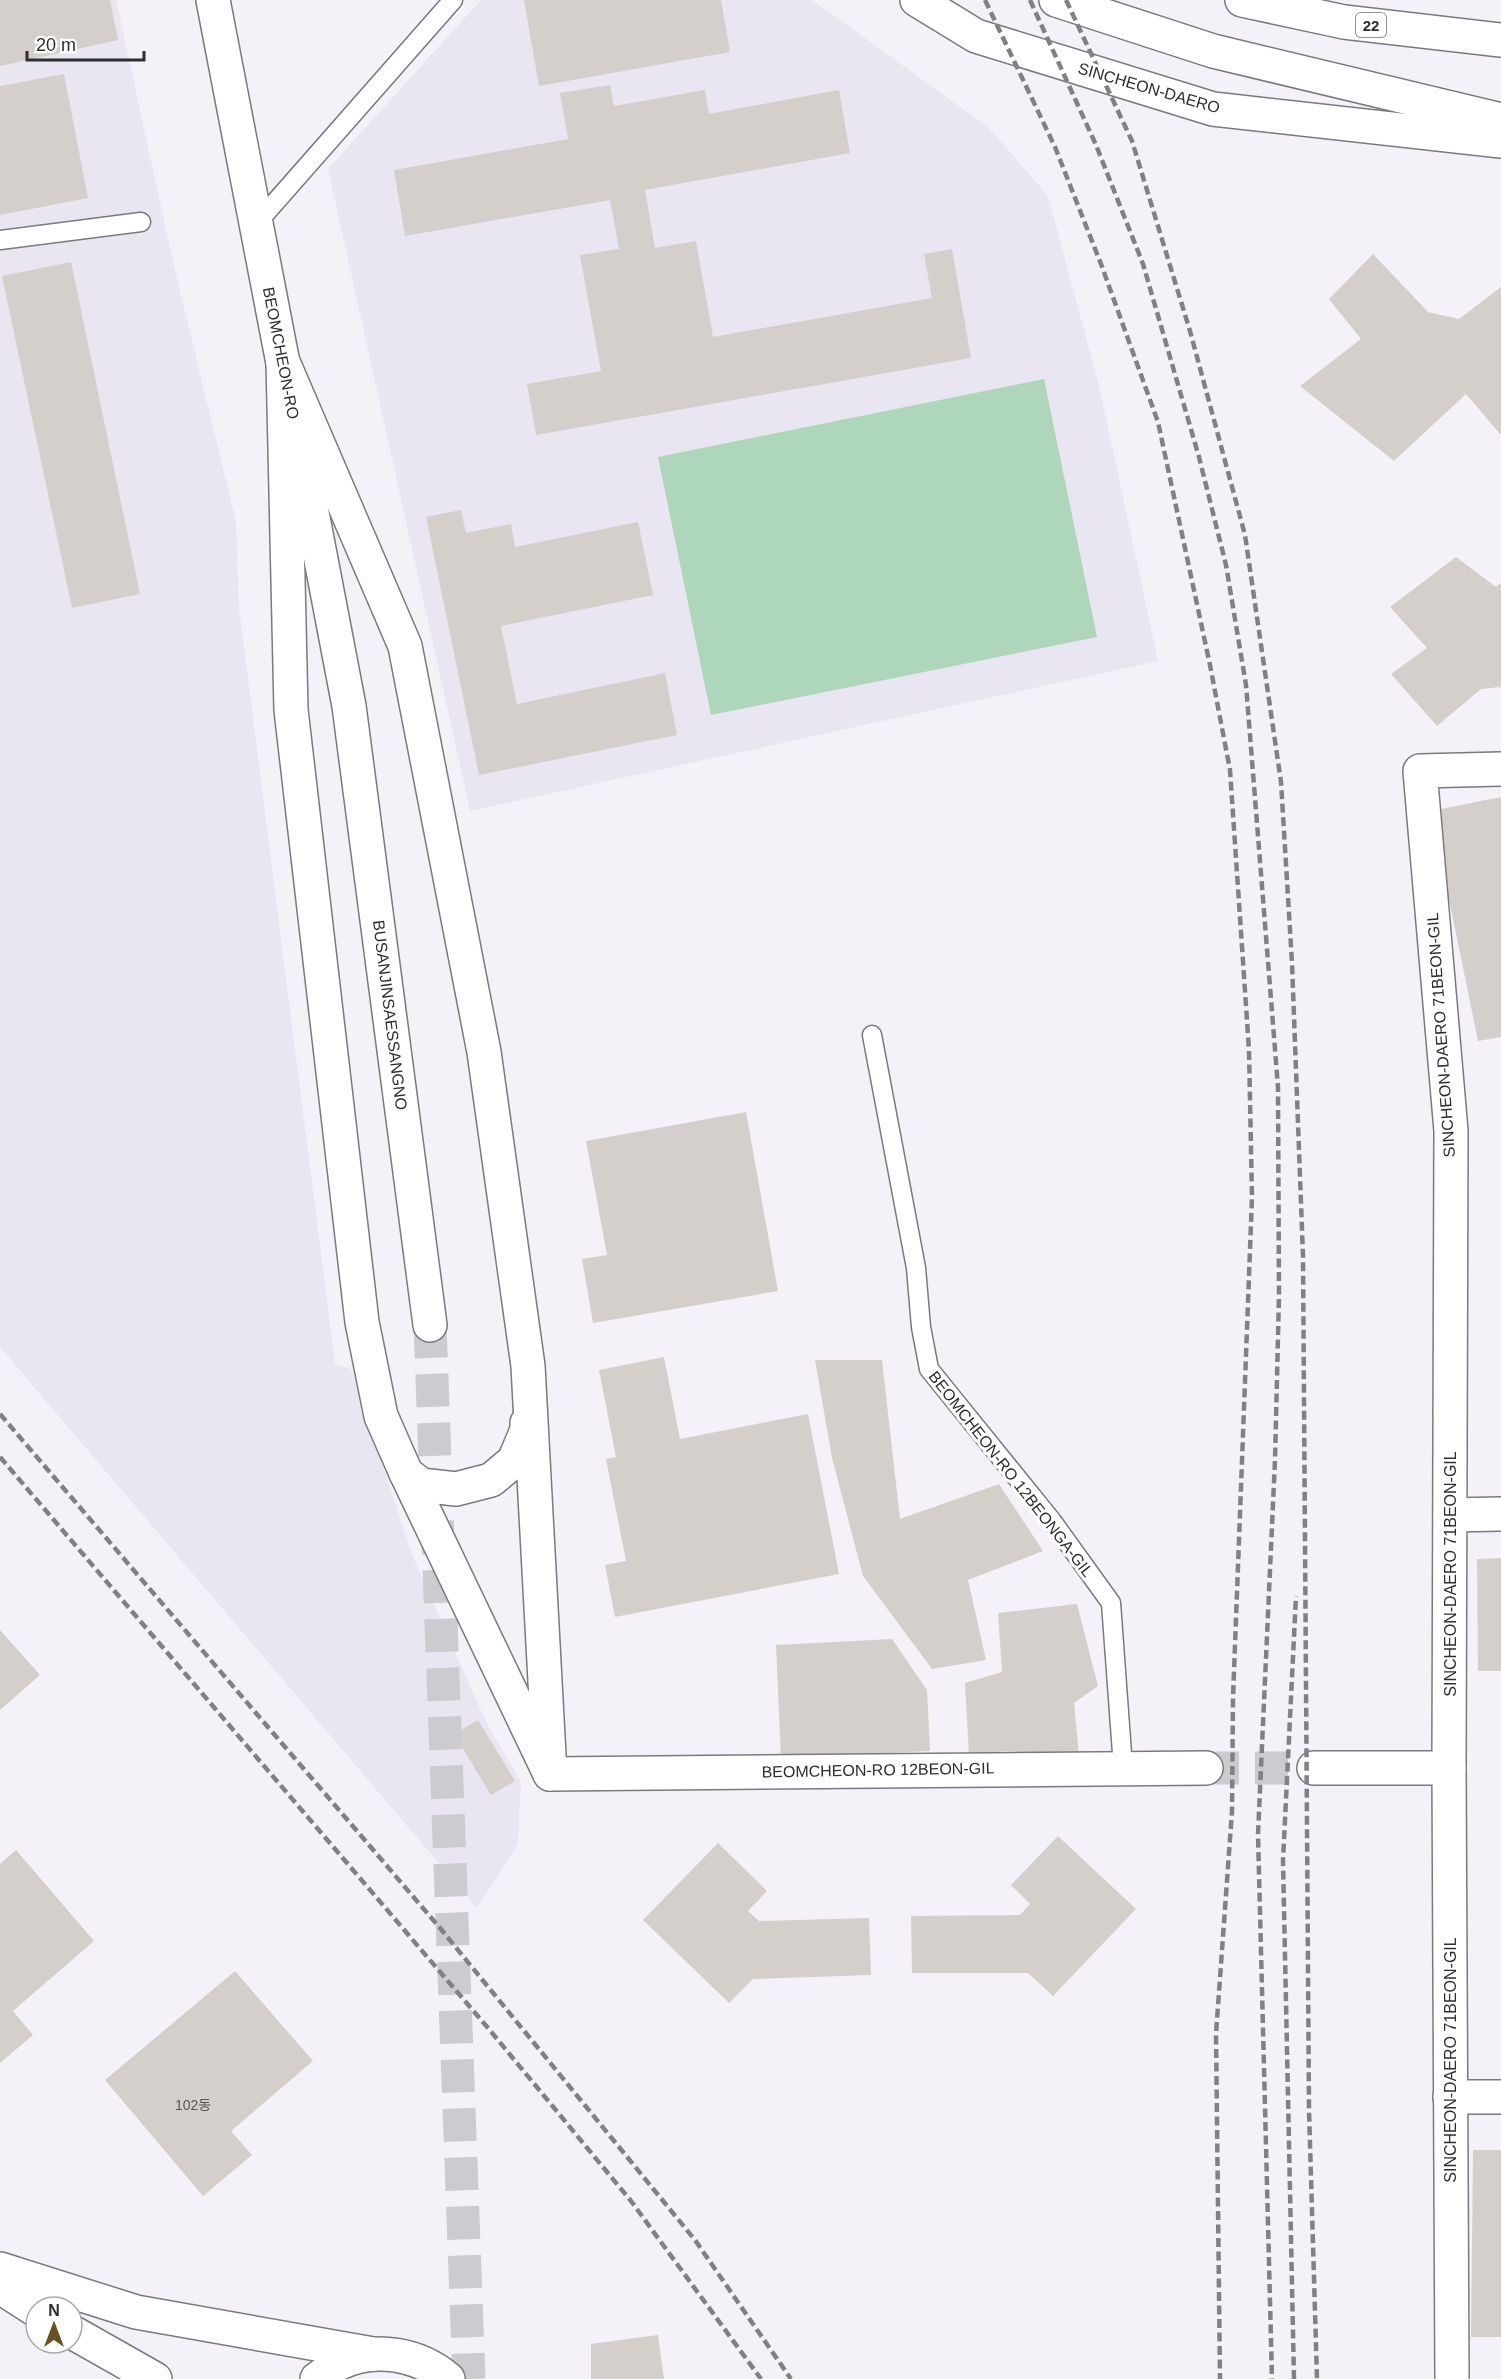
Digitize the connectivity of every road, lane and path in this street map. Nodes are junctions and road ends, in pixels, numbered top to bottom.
1 (213, 0) edge
2 (453, 0) edge
3 (917, 0) edge
4 (1056, 0) edge
5 (1242, 0) edge
6 (1501, 40) edge
7 (1501, 120) edge
8 (1501, 141) edge
9 (141, 222) dead end
10 (256, 224) junction
11 (0, 240) edge
12 (283, 362) junction
13 (1501, 769) edge
14 (872, 1035) dead end
15 (430, 1324) tunnel mouth
16 (528, 1366) junction
17 (406, 1473) junction
18 (1501, 1514) edge
19 (1450, 1515) junction
20 (1123, 1767) junction
21 (1206, 1768) tunnel mouth
22 (1314, 1768) tunnel mouth
23 (1449, 1768) junction
24 (550, 1774) junction
25 (1450, 2097) junction
26 (1501, 2097) edge
27 (0, 2268) edge
28 (0, 2287) edge
29 (24, 2302) edge
30 (84, 2339) edge
31 (373, 2354) junction
32 (446, 2376) edge
33 (155, 2379) edge
34 (317, 2379) edge
35 (1452, 2379) edge

1 - 10 main road, BEOMCHEON-RO
2 - 10 lane
3 - 8 main road, SINCHEON-DAERO
4 - 7 main road
5 - 6 main road, 22
9 - 11 lane
10 - 12 main road, BEOMCHEON-RO
12 - 15 main road, BEOMCHEON-RO
12 - 16 main road
12 - 17 main road
13 - 19 main road, SINCHEON-DAERO 71BEON-GIL
14 - 20 lane, BEOMCHEON-RO 12BEONGA-GIL
16 - 17 main road
16 - 24 main road
17 - 24 main road
18 - 19 main road
19 - 23 main road, SINCHEON-DAERO 71BEON-GIL
20 - 21 main road, BEOMCHEON-RO 12BEON-GIL
20 - 24 main road, BEOMCHEON-RO 12BEON-GIL
22 - 23 main road
23 - 25 main road, SINCHEON-DAERO 71BEON-GIL
25 - 26 main road
25 - 35 main road, SINCHEON-DAERO 71BEON-GIL
27 - 31 main road
28 - 29 main road
30 - 33 main road
31 - 32 main road
31 - 34 main road

